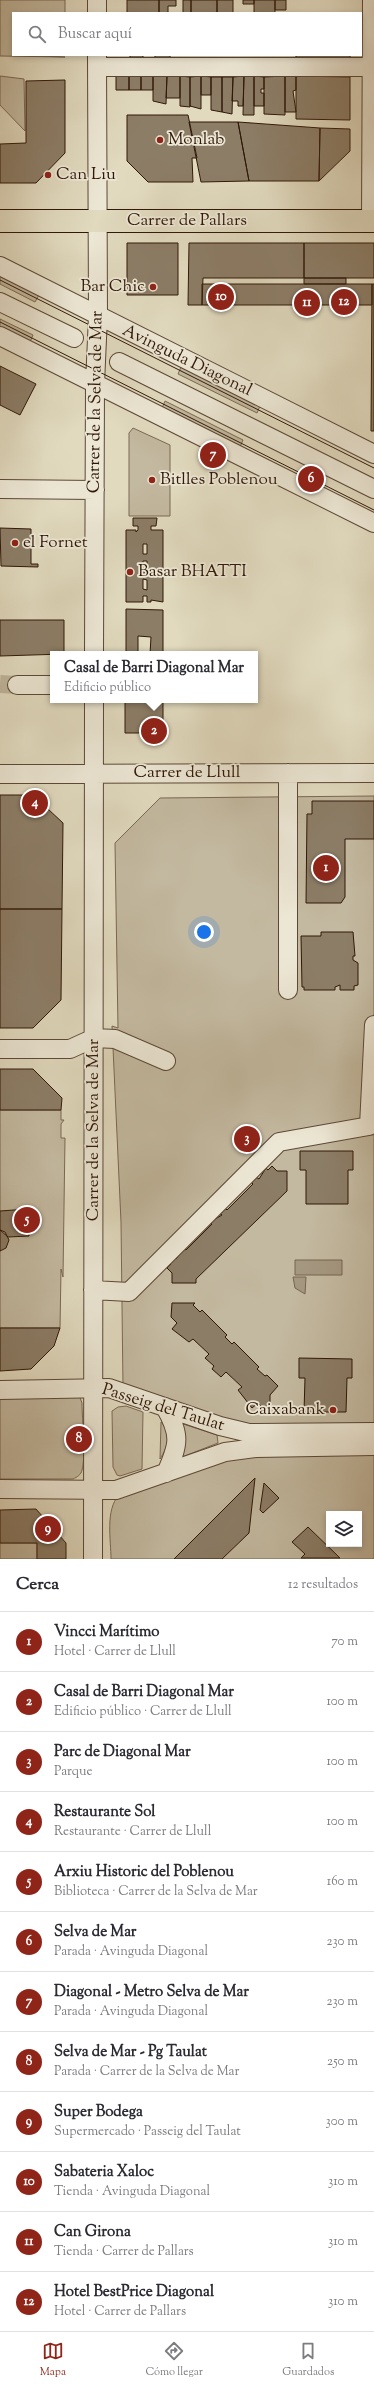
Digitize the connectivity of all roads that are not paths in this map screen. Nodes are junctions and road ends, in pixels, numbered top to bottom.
1 (97, 0) edge
2 (372, 0) edge
3 (97, 12) edge
4 (97, 61) edge
5 (372, 67) junction
6 (0, 221) edge
7 (98, 221) junction
8 (373, 221) edge
9 (0, 266) edge
10 (0, 302) edge
11 (98, 316) junction
12 (0, 336) edge
13 (74, 338) dead end
14 (119, 362) dead end
15 (95, 384) junction
16 (374, 454) edge
17 (0, 489) edge
18 (374, 489) edge
19 (94, 490) junction
20 (374, 523) edge
21 (94, 651) edge
22 (17, 684) tunnel mouth
23 (50, 685) edge
24 (94, 703) edge
25 (374, 772) edge
26 (288, 773) junction
27 (0, 774) edge
28 (94, 774) junction
29 (288, 990) dead end
30 (374, 1025) edge
31 (94, 1038) junction
32 (0, 1049) edge
33 (166, 1061) dead end
34 (93, 1290) junction
35 (93, 1387) junction
36 (0, 1390) edge
37 (165, 1407) junction
38 (374, 1432) edge
39 (374, 1446) edge
40 (166, 1473) junction
41 (0, 1489) edge
42 (92, 1491) junction
43 (93, 1559) edge

1 - 3 street
2 - 5 street
4 - 5 street
4 - 7 street, Carrer de la Selva de Mar
5 - 8 street
6 - 7 main road, Carrer de Pallars
7 - 8 main road, Carrer de Pallars
7 - 11 street, Carrer de la Selva de Mar
9 - 11 street, Avinguda Diagonal
10 - 13 street
11 - 15 street, Carrer de la Selva de Mar
11 - 16 street, Avinguda Diagonal
12 - 15 street
14 - 18 street, Avinguda Diagonal
15 - 19 street, Carrer de la Selva de Mar
15 - 20 street
17 - 19 street
19 - 21 street, Carrer de la Selva de Mar
22 - 23 street
24 - 28 street, Carrer de la Selva de Mar
25 - 26 street, Carrer de Llull
26 - 28 street, Carrer de Llull
26 - 29 street
27 - 28 street, Carrer de Llull
28 - 31 street, Carrer de la Selva de Mar
30 - 34 street
31 - 32 street
31 - 33 street
31 - 34 street, Carrer de la Selva de Mar
34 - 35 street, Carrer de la Selva de Mar
35 - 36 street, Passeig del Taulat
35 - 37 street, Passeig del Taulat
35 - 42 street, Carrer de la Selva de Mar
37 - 38 street, Passeig del Taulat
37 - 40 street
39 - 40 street, Passeig del Taulat
40 - 42 street, Passeig del Taulat
41 - 42 street, Passeig del Taulat
42 - 43 street, Carrer de la Selva de Mar

